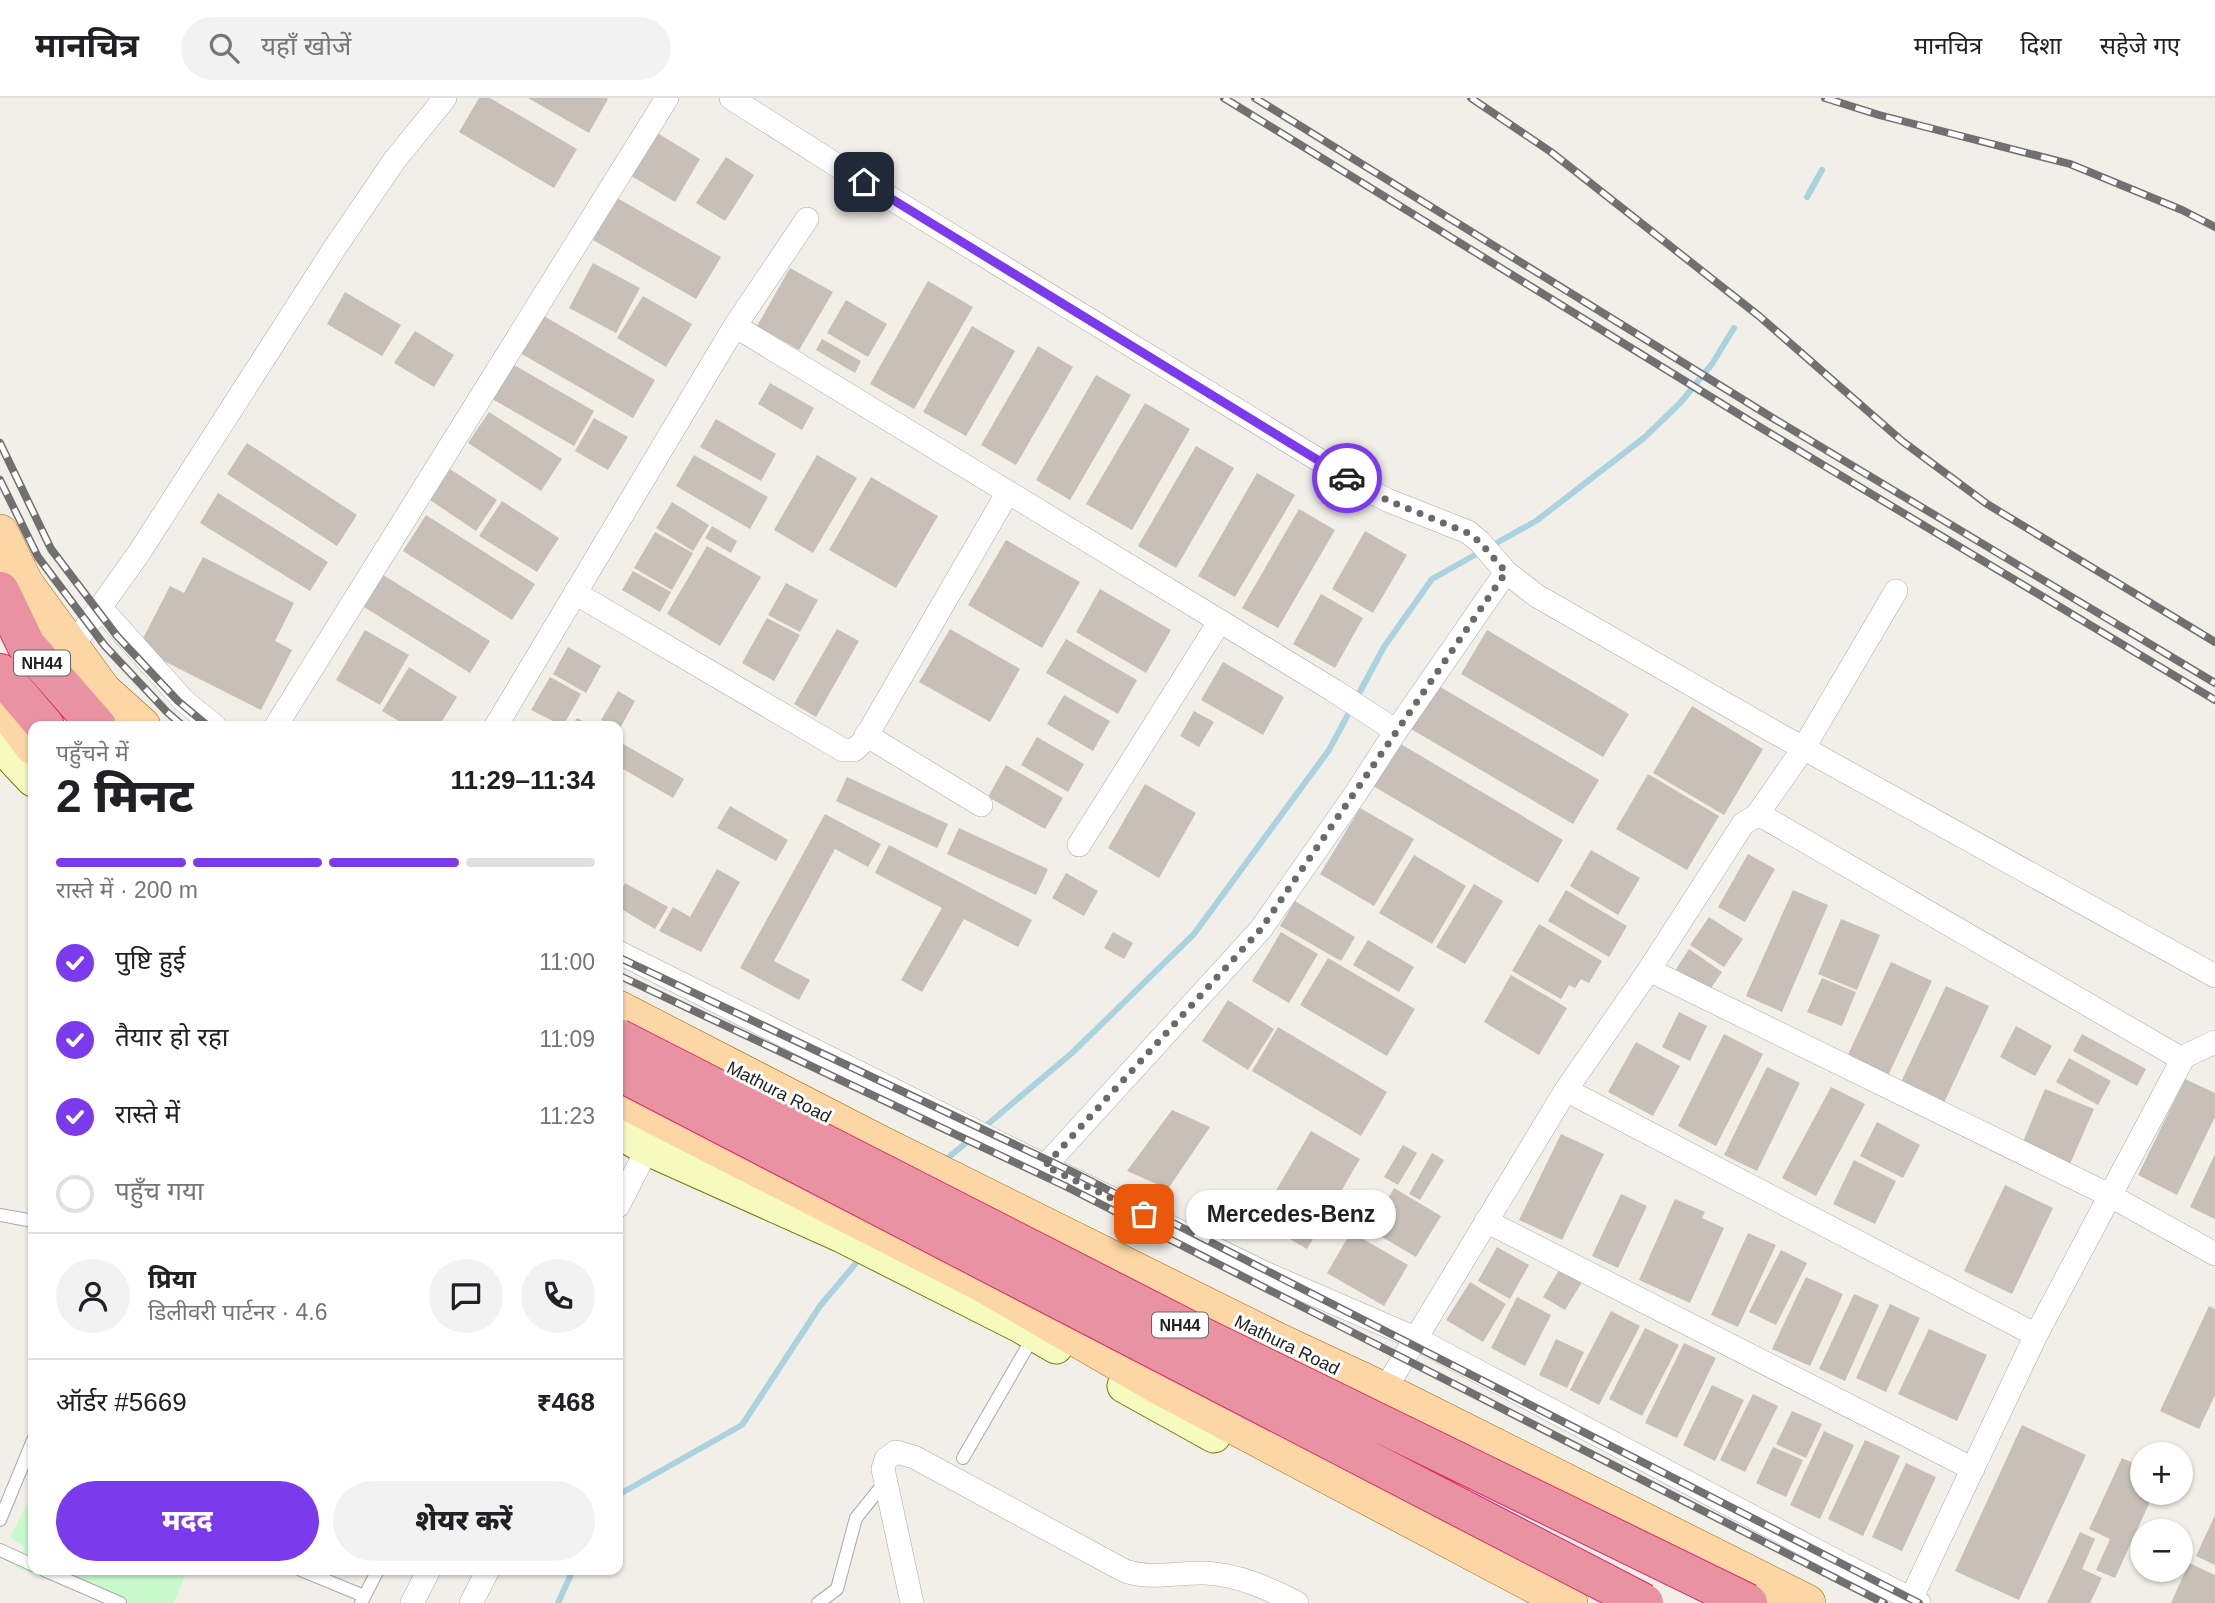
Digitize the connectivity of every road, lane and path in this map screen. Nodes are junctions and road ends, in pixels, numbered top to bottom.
1 (445, 98) edge
2 (667, 98) edge
3 (731, 98) edge
4 (807, 219) dead end
5 (735, 326) junction
6 (1008, 492) junction
7 (0, 533) edge
8 (1506, 572) junction
9 (0, 591) edge
10 (1896, 591) dead end
11 (575, 593) junction
12 (100, 607) junction
13 (1220, 621) junction
14 (71, 648) junction
15 (0, 673) edge
16 (0, 702) edge
17 (93, 721) edge
18 (136, 721) edge
19 (209, 721) edge
20 (279, 721) edge
21 (499, 721) edge
22 (1388, 726) junction
23 (866, 736) junction
24 (19, 748) edge
25 (1803, 749) junction
26 (981, 805) dead end
27 (1757, 815) junction
28 (1079, 845) dead end
29 (623, 955) edge
30 (1649, 970) junction
31 (2215, 976) edge
32 (623, 1012) edge
33 (623, 1041) edge
34 (2215, 1042) edge
35 (2179, 1059) junction
36 (623, 1074) edge
37 (1566, 1090) junction
38 (792, 1098) junction
39 (623, 1102) edge
40 (623, 1132) edge
41 (655, 1134) junction
42 (751, 1165) junction
43 (1045, 1166) junction
44 (2109, 1195) junction
45 (623, 1196) edge
46 (0, 1215) edge
47 (28, 1220) edge
48 (1486, 1221) junction
49 (873, 1239) junction
50 (2215, 1254) edge
51 (1034, 1334) junction
52 (2036, 1335) junction
53 (1415, 1338) junction
54 (1384, 1391) junction
55 (28, 1452) edge
56 (963, 1458) dead end
57 (1301, 1461) junction
58 (1973, 1469) junction
59 (885, 1482) junction
60 (0, 1520) edge
61 (0, 1550) edge
62 (28, 1563) edge
63 (56, 1575) edge
64 (312, 1575) edge
65 (375, 1575) edge
66 (426, 1575) edge
67 (485, 1575) edge
68 (363, 1599) edge
69 (1915, 1601) edge
70 (120, 1603) edge
71 (412, 1603) edge
72 (471, 1603) edge
73 (818, 1603) edge
74 (912, 1603) edge
75 (1297, 1603) edge
76 (1569, 1603) edge
77 (1644, 1603) edge
78 (1748, 1603) edge
79 (1807, 1603) edge

1 - 12 street
2 - 20 street
3 - 8 street
4 - 5 street
5 - 6 street
5 - 11 street
6 - 13 street
6 - 23 street
7 - 14 main road
8 - 22 street
8 - 25 street
9 - 17 highway, NH44
10 - 25 street
11 - 21 street
11 - 23 street
12 - 14 street
12 - 19 street
13 - 22 street
13 - 28 street
14 - 18 main road
15 - 24 highway, NH44
16 - 24 main road
22 - 43 street
23 - 26 street
25 - 27 street
25 - 31 street
27 - 30 street
27 - 35 street
29 - 43 street
30 - 37 street
30 - 44 street
32 - 38 main road, Mathura Road
33 - 78 highway, Mathura Road / NH44, bridge
34 - 35 street
35 - 44 street
36 - 77 highway, NH44, bridge
37 - 48 street
37 - 52 street
38 - 42 main road
38 - 54 main road, Mathura Road
39 - 41 main road
40 - 41 street
41 - 42 main road
41 - 45 street
41 - 49 street
42 - 49 main road
43 - 53 street
44 - 50 street
44 - 52 street
46 - 47 lane
48 - 53 street
48 - 58 street
49 - 51 street
49 - 57 main road
51 - 56 lane
51 - 57 street
52 - 58 street
53 - 54 street
53 - 69 street
54 - 79 main road, Mathura Road
55 - 60 lane
57 - 76 main road
58 - 69 street
59 - 73 lane
59 - 74 street
59 - 75 street
61 - 62 lane
63 - 70 lane
64 - 68 lane
65 - 68 lane
66 - 71 street
67 - 72 street

